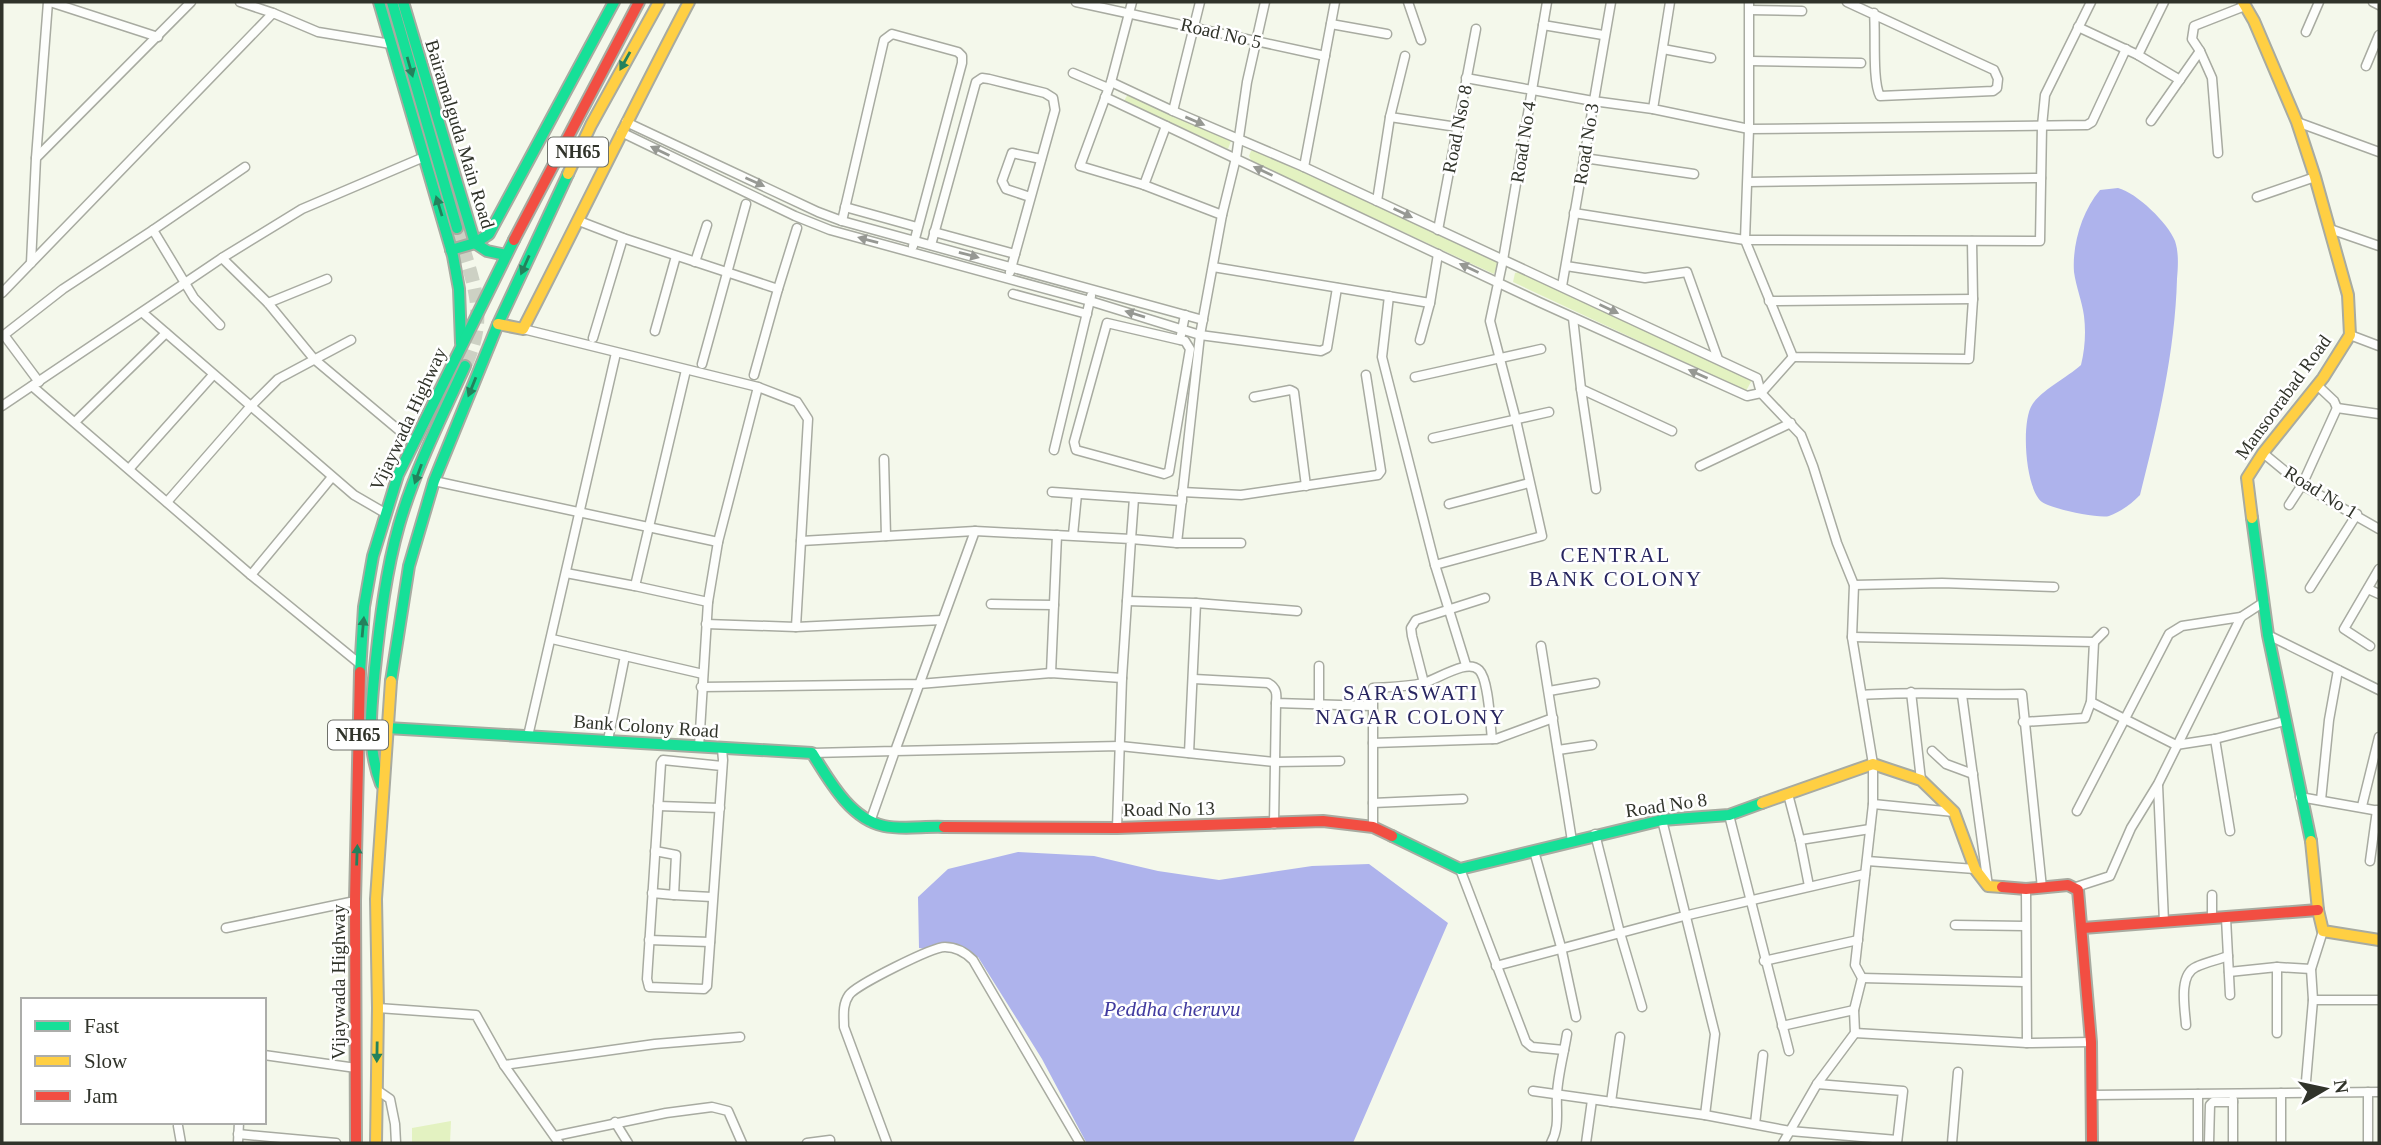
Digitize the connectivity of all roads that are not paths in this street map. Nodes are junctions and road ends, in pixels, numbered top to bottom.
1 (49, 2) edge
2 (191, 2) edge
3 (240, 2) edge
4 (379, 2) edge
5 (391, 2) edge
6 (402, 2) edge
7 (614, 2) edge
8 (639, 2) edge
9 (659, 2) edge
10 (689, 2) edge
11 (1076, 2) edge
12 (1132, 2) edge
13 (1200, 2) edge
14 (1265, 2) edge
15 (1335, 2) edge
16 (1408, 2) edge
17 (1546, 2) edge
18 (1611, 2) edge
19 (1670, 2) edge
20 (1847, 2) edge
21 (2091, 2) edge
22 (2164, 2) edge
23 (2319, 2) edge
24 (2373, 2) edge
25 (2246, 3) edge
26 (2379, 5) edge
27 (1750, 6) edge
28 (1802, 11) dead end
29 (1129, 12) junction
30 (273, 13) junction
31 (1874, 13) junction
32 (1331, 24) junction
33 (1543, 25) junction
34 (1194, 27) junction
35 (2078, 27) junction
36 (1476, 29) dead end
37 (2306, 32) dead end
38 (1387, 34) dead end
39 (2379, 34) edge
40 (1603, 35) junction
41 (158, 37) junction
42 (1421, 40) dead end
43 (1256, 41) junction
44 (391, 44) junction
45 (1663, 49) junction
46 (2126, 49) junction
47 (2200, 51) junction
48 (2138, 55) junction
49 (1325, 56) junction
50 (1405, 56) dead end
51 (1711, 58) dead end
52 (1750, 61) junction
53 (1861, 63) dead end
54 (2366, 66) dead end
55 (1073, 73) dead end
56 (1466, 78) junction
57 (2180, 80) junction
58 (1108, 89) junction
59 (1531, 91) junction
60 (1593, 101) junction
61 (1653, 109) junction
62 (1173, 111) junction
63 (1390, 117) junction
64 (2151, 121) dead end
65 (2297, 122) junction
66 (1166, 126) junction
67 (2042, 126) junction
68 (623, 127) junction
69 (1457, 127) junction
70 (1749, 128) junction
71 (1238, 139) junction
72 (2379, 152) edge
73 (2218, 153) dead end
74 (424, 157) junction
75 (36, 158) junction
76 (1236, 158) junction
77 (1584, 158) junction
78 (1041, 159) junction
79 (244, 167) dead end
80 (1304, 167) junction
81 (1694, 174) dead end
82 (2315, 177) junction
83 (2041, 178) junction
84 (1748, 182) junction
85 (1144, 186) junction
86 (1030, 197) junction
87 (2257, 197) dead end
88 (1377, 201) junction
89 (746, 204) dead end
90 (845, 207) junction
91 (821, 213) junction
92 (1574, 213) junction
93 (1222, 215) junction
94 (579, 221) junction
95 (842, 221) junction
96 (708, 225) dead end
97 (817, 225) junction
98 (457, 228) tunnel mouth
99 (797, 228) dead end
100 (918, 228) junction
101 (2330, 229) junction
102 (153, 230) junction
103 (1438, 230) junction
104 (934, 232) junction
105 (623, 238) junction
106 (1745, 240) junction
107 (914, 241) junction
108 (1972, 241) junction
109 (475, 243) junction
110 (931, 245) junction
111 (2379, 246) edge
112 (451, 250) junction
113 (911, 252) junction
114 (1015, 254) junction
115 (1438, 254) junction
116 (506, 255) junction
117 (676, 256) junction
118 (222, 258) junction
119 (1503, 260) junction
120 (695, 262) junction
121 (31, 263) junction
122 (1566, 266) junction
123 (1011, 267) junction
124 (1213, 267) junction
125 (726, 272) junction
126 (1008, 278) junction
127 (327, 279) dead end
128 (187, 282) junction
129 (1498, 282) junction
130 (1562, 286) junction
131 (1337, 288) junction
132 (778, 289) junction
133 (1093, 290) junction
134 (2, 293) edge
135 (1013, 295) dead end
136 (1389, 296) junction
137 (1973, 299) junction
138 (1090, 301) junction
139 (1769, 301) junction
140 (268, 303) junction
141 (1430, 303) junction
142 (143, 313) junction
143 (1087, 314) junction
144 (1185, 315) junction
145 (1573, 318) junction
146 (1203, 320) junction
147 (498, 324) junction
148 (220, 325) dead end
149 (1169, 325) junction
150 (523, 329) junction
151 (1182, 329) junction
152 (655, 331) dead end
153 (166, 333) junction
154 (3, 334) edge
155 (1200, 335) junction
156 (2350, 335) junction
157 (1166, 337) junction
158 (593, 338) dead end
159 (351, 340) dead end
160 (1180, 340) junction
161 (1420, 340) dead end
162 (461, 345) junction
163 (2379, 346) edge
164 (1541, 349) dead end
165 (616, 353) junction
166 (1793, 357) junction
167 (1499, 358) junction
168 (314, 359) junction
169 (1717, 359) junction
170 (702, 364) dead end
171 (464, 366) tunnel mouth
172 (686, 370) junction
173 (213, 375) junction
174 (754, 375) dead end
175 (1366, 375) dead end
176 (1415, 377) dead end
177 (36, 384) junction
178 (2318, 385) junction
179 (758, 387) junction
180 (1581, 389) junction
181 (1761, 393) junction
182 (1254, 397) dead end
183 (2, 407) edge
184 (250, 407) junction
185 (2337, 408) junction
186 (1549, 412) dead end
187 (2379, 414) edge
188 (1516, 420) junction
189 (75, 422) junction
190 (1791, 423) junction
191 (1672, 431) dead end
192 (1433, 438) dead end
193 (413, 442) junction
194 (1054, 450) dead end
195 (2263, 453) junction
196 (884, 459) dead end
197 (1700, 466) dead end
198 (129, 469) junction
199 (332, 477) junction
200 (434, 481) junction
201 (1529, 483) junction
202 (2302, 485) junction
203 (1306, 486) junction
204 (1597, 489) dead end
205 (1052, 492) dead end
206 (1077, 494) junction
207 (1182, 496) junction
208 (1134, 498) junction
209 (167, 502) junction
210 (1449, 504) dead end
211 (2289, 505) dead end
212 (581, 512) junction
213 (386, 513) junction
214 (2357, 514) junction
215 (649, 525) junction
216 (2379, 529) edge
217 (975, 531) junction
218 (1057, 535) junction
219 (1073, 535) junction
220 (886, 536) junction
221 (1131, 539) junction
222 (801, 541) junction
223 (718, 542) junction
224 (1177, 543) junction
225 (1241, 543) dead end
226 (1435, 565) junction
227 (2379, 569) edge
228 (566, 573) junction
229 (251, 575) junction
230 (1854, 585) junction
231 (635, 586) junction
232 (2054, 587) dead end
233 (2310, 588) dead end
234 (2368, 589) junction
235 (2379, 594) edge
236 (1485, 598) dead end
237 (1127, 601) junction
238 (708, 602) junction
239 (2264, 602) junction
240 (1196, 603) junction
241 (991, 604) dead end
242 (1054, 605) junction
243 (1448, 610) junction
244 (1297, 611) dead end
245 (2241, 617) junction
246 (942, 620) junction
247 (706, 624) junction
248 (796, 627) junction
249 (2104, 632) dead end
250 (2268, 635) junction
251 (1852, 637) junction
252 (552, 639) junction
253 (2094, 642) junction
254 (1541, 646) dead end
255 (2370, 646) dead end
256 (625, 656) junction
257 (360, 664) junction
258 (1466, 665) junction
259 (1319, 666) dead end
260 (2338, 670) junction
261 (1052, 673) junction
262 (703, 674) junction
263 (1122, 678) junction
264 (1194, 679) junction
265 (1424, 683) junction
266 (1595, 683) dead end
267 (919, 684) junction
268 (701, 687) junction
269 (2379, 690) edge
270 (1549, 691) junction
271 (1911, 692) junction
272 (1862, 695) junction
273 (1962, 695) junction
274 (2091, 702) junction
275 (1276, 703) junction
276 (1319, 704) junction
277 (1372, 706) junction
278 (1553, 718) junction
279 (2125, 719) junction
280 (2285, 721) junction
281 (2023, 722) junction
282 (387, 728) junction
283 (528, 736) junction
284 (2379, 737) edge
285 (2216, 738) junction
286 (1492, 739) junction
287 (608, 740) junction
288 (1373, 743) junction
289 (1592, 744) dead end
290 (2176, 745) junction
291 (1121, 746) junction
292 (699, 747) junction
293 (722, 749) junction
294 (1558, 750) junction
295 (895, 751) junction
296 (1932, 751) dead end
297 (812, 753) junction
298 (1189, 753) junction
299 (1340, 761) dead end
300 (1274, 762) junction
301 (1873, 764) junction
302 (722, 766) junction
303 (1973, 774) junction
304 (1921, 780) junction
305 (2158, 784) junction
306 (383, 788) junction
307 (1788, 794) junction
308 (2300, 797) junction
309 (1463, 799) dead end
310 (2321, 800) junction
311 (1373, 803) junction
312 (1873, 804) junction
313 (658, 806) junction
314 (2362, 806) junction
315 (720, 808) junction
316 (2378, 810) edge
317 (2077, 811) dead end
318 (1954, 813) junction
319 (1729, 815) junction
320 (1662, 820) junction
321 (870, 822) junction
322 (1274, 824) junction
323 (1373, 827) junction
324 (1117, 828) junction
325 (1870, 829) junction
326 (2231, 831) dead end
327 (1595, 834) junction
328 (1800, 840) junction
329 (1572, 841) junction
330 (655, 851) junction
331 (1534, 851) junction
332 (1867, 861) junction
333 (2370, 861) dead end
334 (1460, 869) junction
335 (1975, 869) junction
336 (1865, 874) junction
337 (1809, 886) junction
338 (1988, 886) junction
339 (2076, 887) junction
340 (2042, 888) junction
341 (2025, 889) junction
342 (652, 893) junction
343 (674, 895) junction
344 (2212, 895) dead end
345 (712, 897) junction
346 (1749, 900) junction
347 (355, 901) junction
348 (2318, 911) junction
349 (1684, 916) junction
350 (2212, 918) junction
351 (2227, 918) junction
352 (2164, 922) junction
353 (1955, 925) dead end
354 (2025, 926) junction
355 (2083, 928) junction
356 (226, 929) dead end
357 (2323, 931) junction
358 (1620, 933) junction
359 (649, 940) junction
360 (1858, 940) junction
361 (2379, 940) edge
362 (710, 942) junction
363 (1560, 947) junction
364 (2228, 956) junction
365 (1764, 961) junction
366 (1496, 966) junction
367 (2277, 967) junction
368 (2311, 968) junction
369 (2229, 972) junction
370 (357, 974) junction
371 (377, 974) junction
372 (1863, 978) junction
373 (2025, 982) junction
374 (2230, 995) dead end
375 (2313, 1000) junction
376 (2379, 1000) edge
377 (1642, 1007) dead end
378 (378, 1008) junction
379 (1854, 1010) junction
380 (1576, 1017) dead end
381 (2186, 1025) dead end
382 (1782, 1026) junction
383 (1855, 1033) junction
384 (1567, 1034) dead end
385 (2277, 1034) dead end
386 (740, 1037) dead end
387 (1620, 1037) dead end
388 (2027, 1042) junction
389 (2091, 1042) junction
390 (1564, 1050) junction
391 (1789, 1051) dead end
392 (266, 1055) edge
393 (1763, 1055) dead end
394 (504, 1065) junction
395 (356, 1068) junction
396 (1958, 1072) dead end
397 (1817, 1084) junction
398 (376, 1090) junction
399 (1532, 1091) dead end
400 (2379, 1092) edge
401 (2281, 1093) junction
402 (2305, 1093) junction
403 (2368, 1093) junction
404 (2199, 1094) junction
405 (1557, 1095) junction
406 (2092, 1095) junction
407 (2233, 1098) junction
408 (1592, 1100) junction
409 (1611, 1102) junction
410 (1704, 1115) junction
411 (615, 1122) junction
412 (1755, 1124) junction
413 (178, 1126) dead end
414 (1790, 1131) junction
415 (238, 1139) edge
416 (557, 1140) edge
417 (1897, 1142) edge
418 (181, 1143) edge
419 (336, 1143) edge
420 (356, 1143) edge
421 (376, 1143) edge
422 (396, 1143) edge
423 (628, 1143) edge
424 (742, 1143) edge
425 (807, 1143) edge
426 (830, 1143) edge
427 (887, 1143) edge
428 (1080, 1143) edge
429 (1551, 1143) edge
430 (1587, 1143) edge
431 (1783, 1143) edge
432 (1952, 1143) edge
433 (2092, 1143) edge
434 (2198, 1143) edge
435 (2209, 1143) edge
436 (2233, 1143) edge
437 (2281, 1143) edge
438 (2368, 1143) edge

1 - 41 street
1 - 75 street
2 - 41 street
3 - 30 street
4 - 44 main road
5 -> 98 main road
6 - 109 main road, Bairamalguda Main Road
7 - 109 main road
8 - 116 main road, Vijaywada Highway / NH65
9 -> 147 main road, NH65
10 - 68 main road
11 - 29 street, Road No 5
12 - 29 street
13 - 34 street
14 - 43 street
15 - 32 street
16 - 42 street
17 - 33 street, Road No 4
18 - 40 street, Road No 3
19 - 45 street
20 - 31 street
21 - 35 street
22 - 48 street
23 - 37 street
24 - 26 street
25 - 47 street
25 - 65 main road, Mansoorabad Road
27 - 28 street
27 - 52 street
29 - 34 street, Road No 5
29 - 58 street
30 - 44 street
30 - 121 street
31 - 31 street
32 - 38 street
32 - 49 street
33 - 40 street
33 - 59 street, Road No 4
34 - 43 street, Road No 5
34 - 62 street
35 - 46 street
35 - 67 street
36 - 56 street, Road Nso 8
39 - 54 street
40 - 60 street, Road No 3
41 - 75 street
43 - 49 street, Road No 5
43 - 71 street
44 - 74 main road
45 - 51 street
45 - 61 street
46 - 48 street
46 - 67 street
47 - 57 street
47 - 73 street
48 - 57 street
49 - 80 street
50 - 63 street
52 - 53 street
52 - 70 street
55 - 58 street
56 - 59 street
56 - 69 street, Road Nso 8
57 - 64 street
58 - 62 street
58 - 66 street
58 - 85 street
59 - 60 street
59 - 119 street, Road No 4
60 - 61 street
60 - 77 street, Road No 3
61 - 70 street
62 -> 71 street
63 - 69 street
63 - 88 street
65 - 72 street
65 - 82 main road, Mansoorabad Road
66 - 76 street
66 - 85 street
67 - 70 street
67 - 83 street
68 -> 91 street
68 - 94 main road
97 -> 68 street
69 - 103 street, Road Nso 8
70 - 84 street
71 - 76 street
71 - 80 street
112 -> 74 main road
74 - 118 street
75 - 121 street
76 - 93 street
115 -> 76 street
77 - 81 street
77 - 92 street, Road No 3
78 - 86 street
78 - 86 street
78 - 104 street
79 - 102 street
80 - 88 street
82 - 87 street
82 - 101 main road, Mansoorabad Road
83 - 84 street
83 - 108 street
84 - 106 street
85 - 93 street
86 - 114 street
88 -> 103 street
89 - 125 street
90 - 95 street
90 - 100 street
90 - 100 street
91 - 95 street
91 - 97 street
92 - 106 street
92 - 122 street, Road No 3
93 - 124 street
94 - 105 street
94 - 150 main road
95 - 107 street
96 - 120 street
113 -> 97 street
99 - 132 street
100 - 107 street
101 - 111 street
101 - 156 main road, Mansoorabad Road
102 - 128 street
102 - 154 street
103 - 119 street
104 - 110 street
104 - 114 street
105 - 117 street
105 - 158 street
106 - 108 street
106 - 139 street
107 - 110 street
107 - 113 street
108 - 137 street
109 - 112 main road
109 - 116 main road, Bairamalguda Main Road
110 -> 123 street
112 - 162 main road
113 - 126 street
114 - 123 street
129 -> 115 street
115 - 141 street
116 - 162 main road, Vijaywada Highway / NH65
117 - 120 street
117 - 152 street
118 - 128 street
118 - 140 street
119 - 129 street, Road No 4
119 - 130 street
120 - 125 street
121 - 134 street
122 - 130 street, Road No 3
122 - 169 street
123 - 126 street
123 - 133 street
124 - 131 street
124 - 146 street
125 - 132 street
125 - 170 street
126 - 138 street
127 - 140 street
128 - 142 street
128 - 148 street
129 - 145 street
129 - 167 street, Road No 4
130 -> 169 street
131 - 136 street
131 - 155 street
132 - 174 street
133 - 138 street
133 - 144 street
135 - 143 street
136 - 141 street
136 - 226 street
137 - 139 street
137 - 166 street
138 - 143 street
149 -> 138 street
139 - 166 street
140 - 168 street
141 - 161 street
142 - 153 street
142 - 177 street
143 - 194 street
144 - 146 street
144 - 151 street
145 - 180 street
181 -> 145 street
146 - 155 street
147 - 150 main road
147 -> 200 main road, Vijaywada Highway / NH65
149 - 151 street
149 - 157 street
150 - 165 street
151 - 155 street
151 - 160 street
153 - 173 street
153 - 189 street
154 - 177 street
155 - 207 street
156 - 163 street
156 - 178 main road, Mansoorabad Road
157 - 160 street
157 - 160 street
159 - 168 street
162 - 193 main road, Vijaywada Highway / NH65
164 - 167 street
165 - 172 street
165 - 212 street
166 - 181 street
167 - 176 street
167 - 188 street, Road No 4
168 - 184 street
168 - 193 street
169 - 181 street
171 -> 306 main road
172 - 179 street
172 - 215 street
173 - 184 street
173 - 198 street
175 - 203 street
177 - 183 street
177 - 189 street
178 - 185 street
178 - 195 main road, Mansoorabad Road
179 - 222 street
179 - 223 street
180 - 191 street
180 - 204 street
181 - 190 street
182 - 203 street
184 - 199 street
184 - 209 street
185 - 187 street
185 - 202 street
186 - 188 street
188 - 192 street
188 - 201 street, Road No 4
189 - 198 street
190 - 197 street
190 - 230 street
193 - 213 main road, Vijaywada Highway / NH65
195 - 202 street, Road No 1
195 - 239 main road, Mansoorabad Road
196 - 220 street
198 - 209 street
199 - 213 street
199 - 229 street
200 - 212 street
200 - 282 main road, Vijaywada Highway / NH65
201 - 210 street
201 - 226 street, Road No 4
202 - 211 street
202 - 214 street, Road No 1
203 - 207 street
205 - 206 street
206 - 208 street
206 - 219 street
207 - 208 street
207 - 224 street
208 - 221 street
209 - 229 street
212 - 215 street
212 - 228 street
257 -> 213 main road, Vijaywada Highway / NH65
214 - 216 street, Road No 1
214 - 233 street
215 - 223 street
215 - 231 street
217 - 218 street
217 - 220 street
217 - 246 street
218 - 219 street
218 - 242 street
219 - 221 street
220 - 222 street
221 - 224 street
221 - 237 street
222 - 248 street
223 - 238 street
224 - 225 street
226 - 243 street
227 - 234 street
228 - 231 street
228 - 252 street
229 - 257 street
230 - 232 street
230 - 251 street
231 - 238 street
234 - 235 street
234 - 255 street
236 - 243 street
237 - 240 street
237 - 263 street
238 - 247 street
239 - 245 street
239 - 250 main road, Mansoorabad Road
240 - 244 street
240 - 264 street
241 - 242 street
242 - 261 street
243 - 258 street
243 - 265 street
245 - 279 street
245 - 290 street
246 - 248 street
246 - 267 street
247 - 248 street
247 - 262 street
249 - 253 street
250 - 260 street
250 - 280 main road, Mansoorabad Road
251 - 253 street
251 - 272 street
252 - 256 street
252 - 283 street
253 - 274 street
254 - 270 street
256 - 262 street
256 - 287 street
347 -> 257 main road, Vijaywada Highway / NH65
258 - 265 street
258 - 286 street
259 - 276 street
260 - 269 street
260 - 310 street
261 - 263 street
261 - 267 street
262 - 268 street
263 - 291 street
264 - 275 street
264 - 298 street
265 - 277 street
266 - 270 street
267 - 268 street
267 - 295 street
268 - 292 street
270 - 278 street
271 - 272 street
271 - 273 street
271 - 304 street
272 - 301 street
273 - 281 street
273 - 303 street
274 - 279 street
274 - 281 street
275 - 276 street
275 - 300 street
276 - 277 street
277 - 288 street
278 - 286 street
278 - 294 street
279 - 290 street
279 - 317 street
280 - 285 street
280 - 308 main road, Mansoorabad Road
281 - 340 street
282 - 283 main road, Bank Colony Road
282 - 306 main road, Vijaywada Highway / NH65
283 - 287 main road, Bank Colony Road
284 - 314 street
285 - 290 street
285 - 326 street
286 - 288 street
287 - 292 main road, Bank Colony Road
288 - 311 street
289 - 294 street
290 - 305 street
291 - 295 street
291 - 298 street
291 - 324 street
292 - 293 main road, Bank Colony Road
293 - 297 main road, Bank Colony Road
293 - 302 street
294 - 329 street
295 - 297 street
295 - 321 street
296 - 303 street
297 - 321 main road
298 - 300 street
299 - 300 street
300 - 322 street
301 - 304 main road
301 - 307 main road, Road No 8
301 - 312 street
302 - 313 street
302 - 315 street
303 - 338 street
304 - 318 main road
305 - 339 street
305 - 352 street
306 - 371 main road, Vijaywada Highway / NH65
307 - 319 main road, Road No 8
307 - 328 street
308 - 310 street
308 - 348 main road, Mansoorabad Road
309 - 311 street
310 - 314 street
311 - 323 street
312 - 318 street
312 - 325 street
313 - 315 street
313 - 330 street
314 - 316 street
315 - 345 street
316 - 333 street
318 - 335 main road
319 - 320 main road, Road No 8
319 - 346 street
320 - 327 main road, Road No 8
320 - 349 street
321 - 324 main road, Road No 13
322 - 323 main road, Road No 13
322 - 324 main road, Road No 13
323 - 334 main road, Road No 13
325 - 328 street
325 - 332 street
327 - 329 main road, Road No 8
327 - 358 street
328 - 337 street
329 - 331 main road, Road No 8
330 - 342 street
330 - 343 street
331 - 334 main road, Road No 8
331 - 363 street
332 - 335 street
332 - 336 street
334 - 366 street
335 - 338 main road
336 - 337 street
336 - 360 street
337 - 346 street
338 - 341 main road
339 - 340 main road
339 - 355 main road
340 - 341 main road
341 - 354 street
342 - 343 street
342 - 359 street
343 - 345 street
344 - 350 street
345 - 362 street
346 - 349 street
346 - 365 street
347 - 356 street
347 - 370 main road, Vijaywada Highway / NH65
348 - 351 main road
348 - 357 main road, Mansoorabad Road
349 - 358 street
349 - 410 street
350 - 351 main road
350 - 352 main road
351 - 364 street
352 - 355 main road
353 - 354 street
354 - 373 street
355 - 389 main road
357 - 361 main road
357 - 368 street
358 - 363 street
358 - 377 street
359 - 362 street
359 - 362 street
360 - 365 street
360 - 372 street
363 - 366 street
363 - 380 street
364 - 369 street
364 - 381 street
365 - 382 street
366 - 390 street
367 - 368 street
367 - 369 street
367 - 385 street
368 - 375 street
369 - 374 street
370 - 371 main road
370 - 395 main road, Vijaywada Highway / NH65
371 - 378 main road, Vijaywada Highway / NH65
372 - 373 street
372 - 379 street
373 - 388 street
375 - 376 street
375 - 402 street
378 - 394 street
378 -> 398 main road, Vijaywada Highway / NH65
379 - 382 street
379 - 383 street
382 - 391 street
383 - 388 street
383 - 397 street
384 - 390 street
386 - 394 street
387 - 409 street
388 - 389 street
389 - 406 main road
390 - 405 street
392 - 395 street
393 - 412 street
394 - 416 street
395 - 420 main road, Vijaywada Highway / NH65
396 - 432 street
397 - 414 street
397 - 417 street
398 - 421 main road, Vijaywada Highway / NH65
398 - 422 street
399 - 405 street
400 - 403 street
401 - 402 street
401 - 407 street
401 - 437 street
402 - 403 street
403 - 438 street
404 - 406 street
404 - 407 street
404 - 434 street
405 - 408 street
405 - 429 street
406 - 433 main road
407 - 435 street
407 - 436 street
408 - 409 street
408 - 430 street
409 - 410 street
410 - 412 street
411 - 416 street
411 - 423 street
411 - 424 street
412 - 414 street
413 - 418 street
414 - 417 street
414 - 431 street
415 - 419 street
425 - 426 street
427 - 428 street

